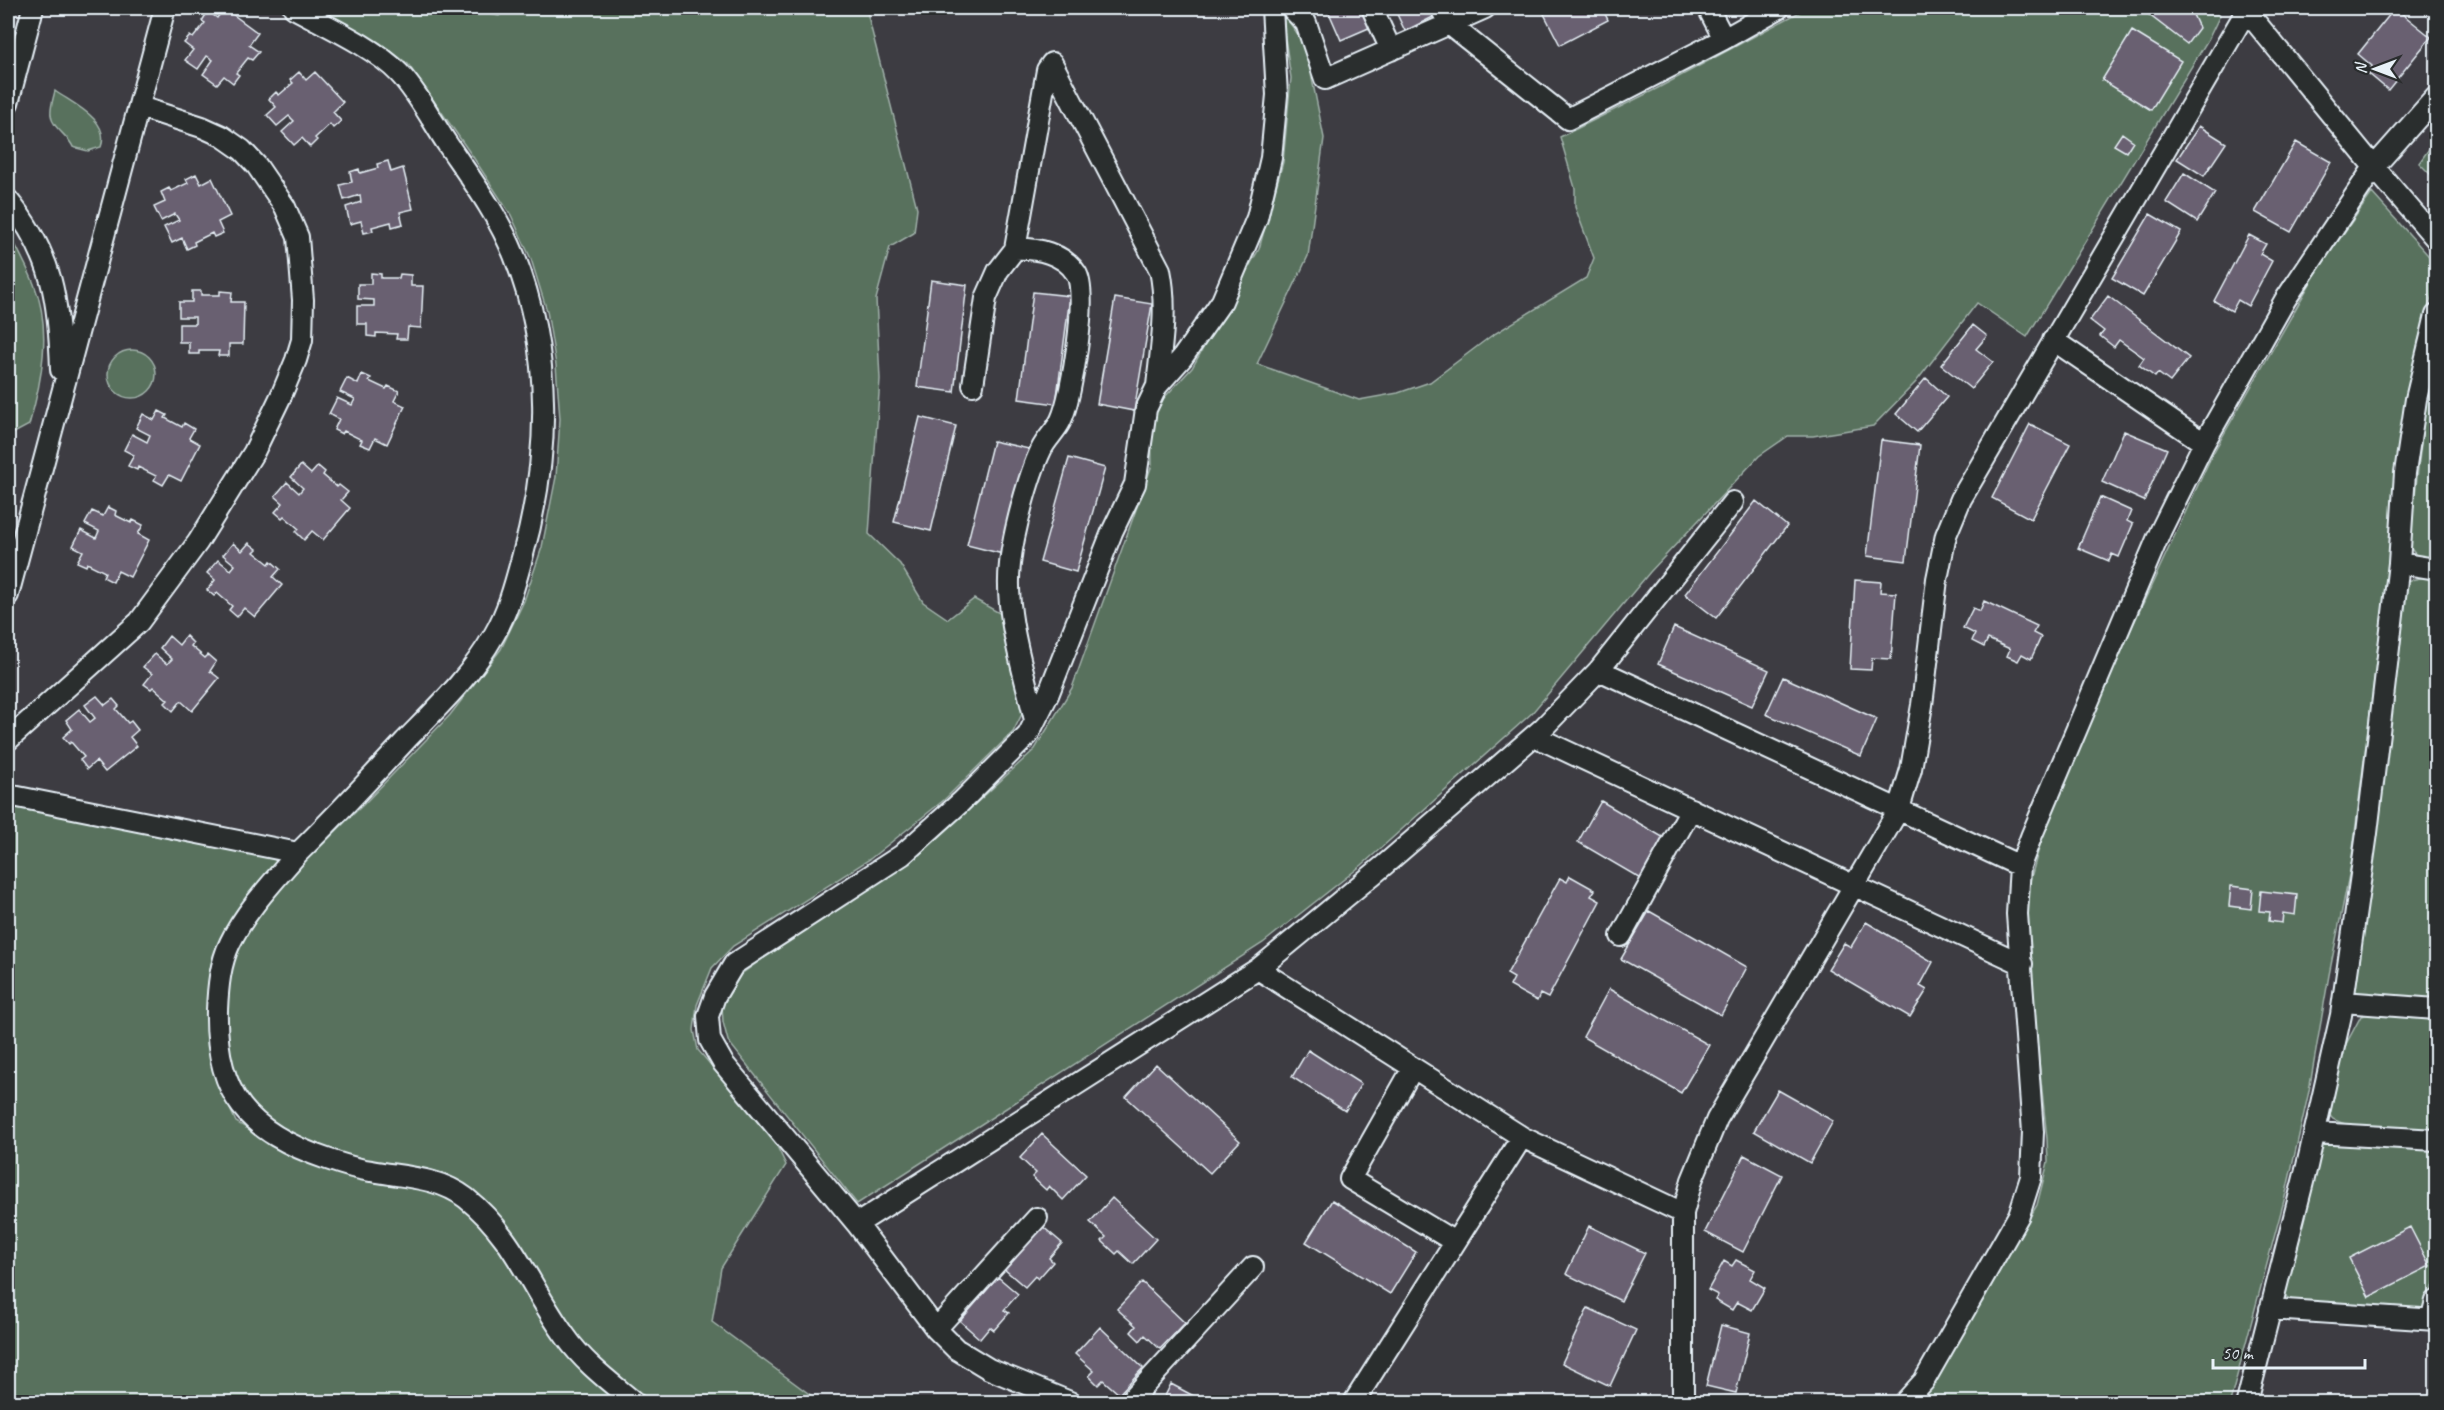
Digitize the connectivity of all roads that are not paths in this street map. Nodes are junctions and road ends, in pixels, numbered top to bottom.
1 (33, 8) edge
2 (165, 8) edge
3 (294, 8) edge
4 (1272, 8) edge
5 (1291, 8) edge
6 (1372, 8) edge
7 (1485, 8) edge
8 (1708, 8) edge
9 (1779, 8) edge
10 (2246, 8) edge
11 (1445, 16) edge
12 (1724, 39) junction
13 (1391, 50) junction
14 (2436, 97) edge
15 (8, 103) edge
16 (140, 107) junction
17 (2374, 167) junction
18 (8, 200) edge
19 (2436, 238) edge
20 (1015, 249) junction
21 (2436, 315) edge
22 (2054, 340) junction
23 (973, 385) dead end
24 (1157, 386) junction
25 (61, 391) junction
26 (2204, 442) junction
27 (1733, 502) dead end
28 (2399, 563) junction
29 (2436, 568) edge
30 (8, 595) edge
31 (1599, 670) junction
32 (1035, 720) junction
33 (1534, 736) junction
34 (8, 740) edge
35 (8, 795) edge
36 (1692, 809) junction
37 (1899, 809) junction
38 (298, 853) junction
39 (2020, 866) junction
40 (1854, 885) junction
41 (1621, 936) dead end
42 (2022, 964) junction
43 (1258, 969) junction
44 (2343, 1002) junction
45 (2436, 1009) edge
46 (1413, 1068) junction
47 (2315, 1133) junction
48 (1522, 1137) junction
49 (2436, 1140) edge
50 (1683, 1213) junction
51 (1037, 1218) dead end
52 (857, 1224) junction
53 (1455, 1242) junction
54 (1253, 1267) dead end
55 (2271, 1309) junction
56 (2435, 1314) edge
57 (936, 1329) junction
58 (634, 1402) edge
59 (1070, 1402) edge
60 (1129, 1402) edge
61 (1354, 1402) edge
62 (1683, 1402) edge
63 (1905, 1402) edge
64 (2247, 1402) edge

1 - 15 street
2 - 16 street
3 - 38 street
4 - 24 street
5 - 13 street
6 - 13 street
7 - 11 street
8 - 12 street
9 - 12 street
10 - 17 street
10 - 22 street
11 - 12 street
11 - 13 street
14 - 17 street
16 - 25 street
16 - 34 street
17 - 19 street
17 - 26 street
18 - 25 street
20 - 23 street
20 - 24 street
20 - 32 street
21 - 28 street
22 - 26 street
22 - 37 street
24 - 32 street
25 - 30 street
26 - 39 street
27 - 31 street
28 - 29 street
28 - 44 street
31 - 33 street
31 - 37 street
32 - 52 street
33 - 36 street
33 - 43 street
35 - 38 street
36 - 40 street
36 - 41 street
37 - 39 street
37 - 40 street
38 - 58 street
39 - 42 street
40 - 42 street
40 - 50 street
42 - 63 street
43 - 46 street
43 - 52 street
44 - 45 street
44 - 47 street
46 - 48 street
46 - 53 street
47 - 49 street
47 - 55 street
48 - 50 street
48 - 53 street
50 - 62 street
51 - 57 street
52 - 57 street
53 - 61 street
54 - 60 street
55 - 56 street
55 - 64 street
57 - 59 street

